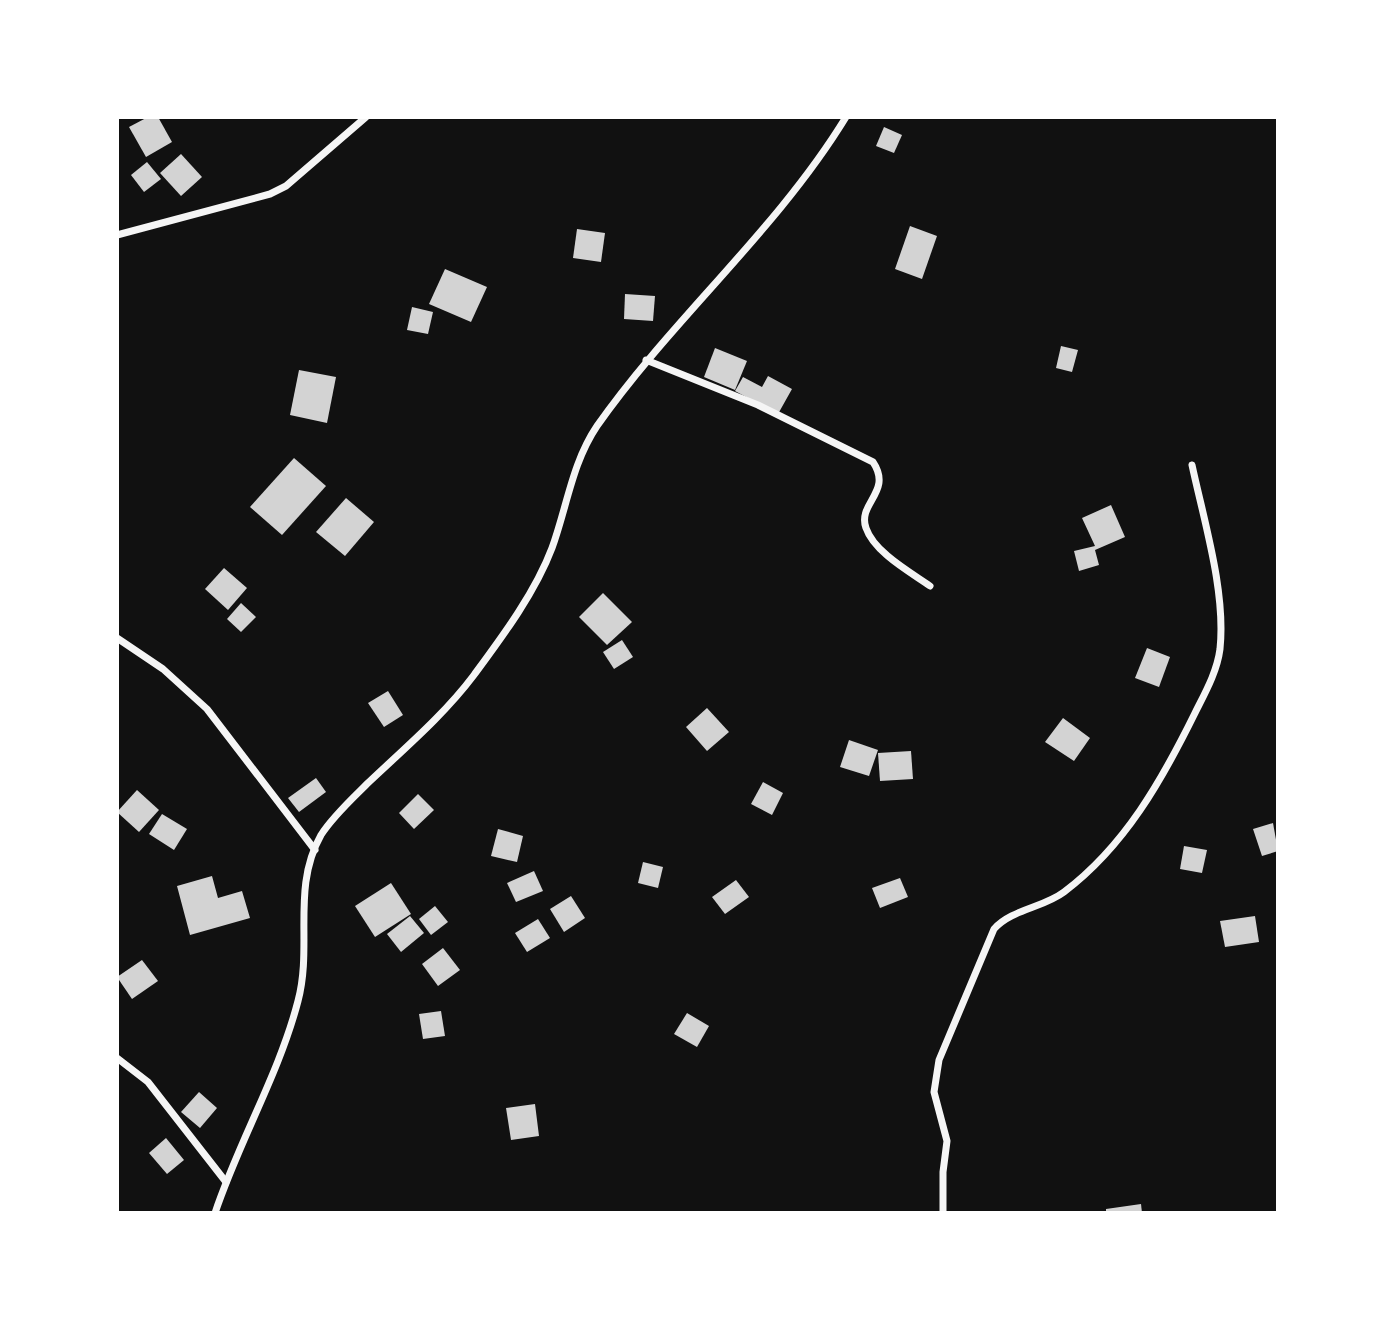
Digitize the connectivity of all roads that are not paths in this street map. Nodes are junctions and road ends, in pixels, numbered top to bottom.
1 (366, 117) edge
2 (846, 117) edge
3 (117, 235) edge
4 (646, 360) junction
5 (1192, 465) dead end
6 (930, 586) dead end
7 (117, 638) edge
8 (315, 850) junction
9 (117, 1058) edge
10 (226, 1182) junction
11 (215, 1213) edge
12 (943, 1213) edge

1 - 3 street
2 - 4 street
4 - 6 street
4 - 8 street
5 - 12 street
7 - 8 street
8 - 10 street
9 - 10 street
10 - 11 street

